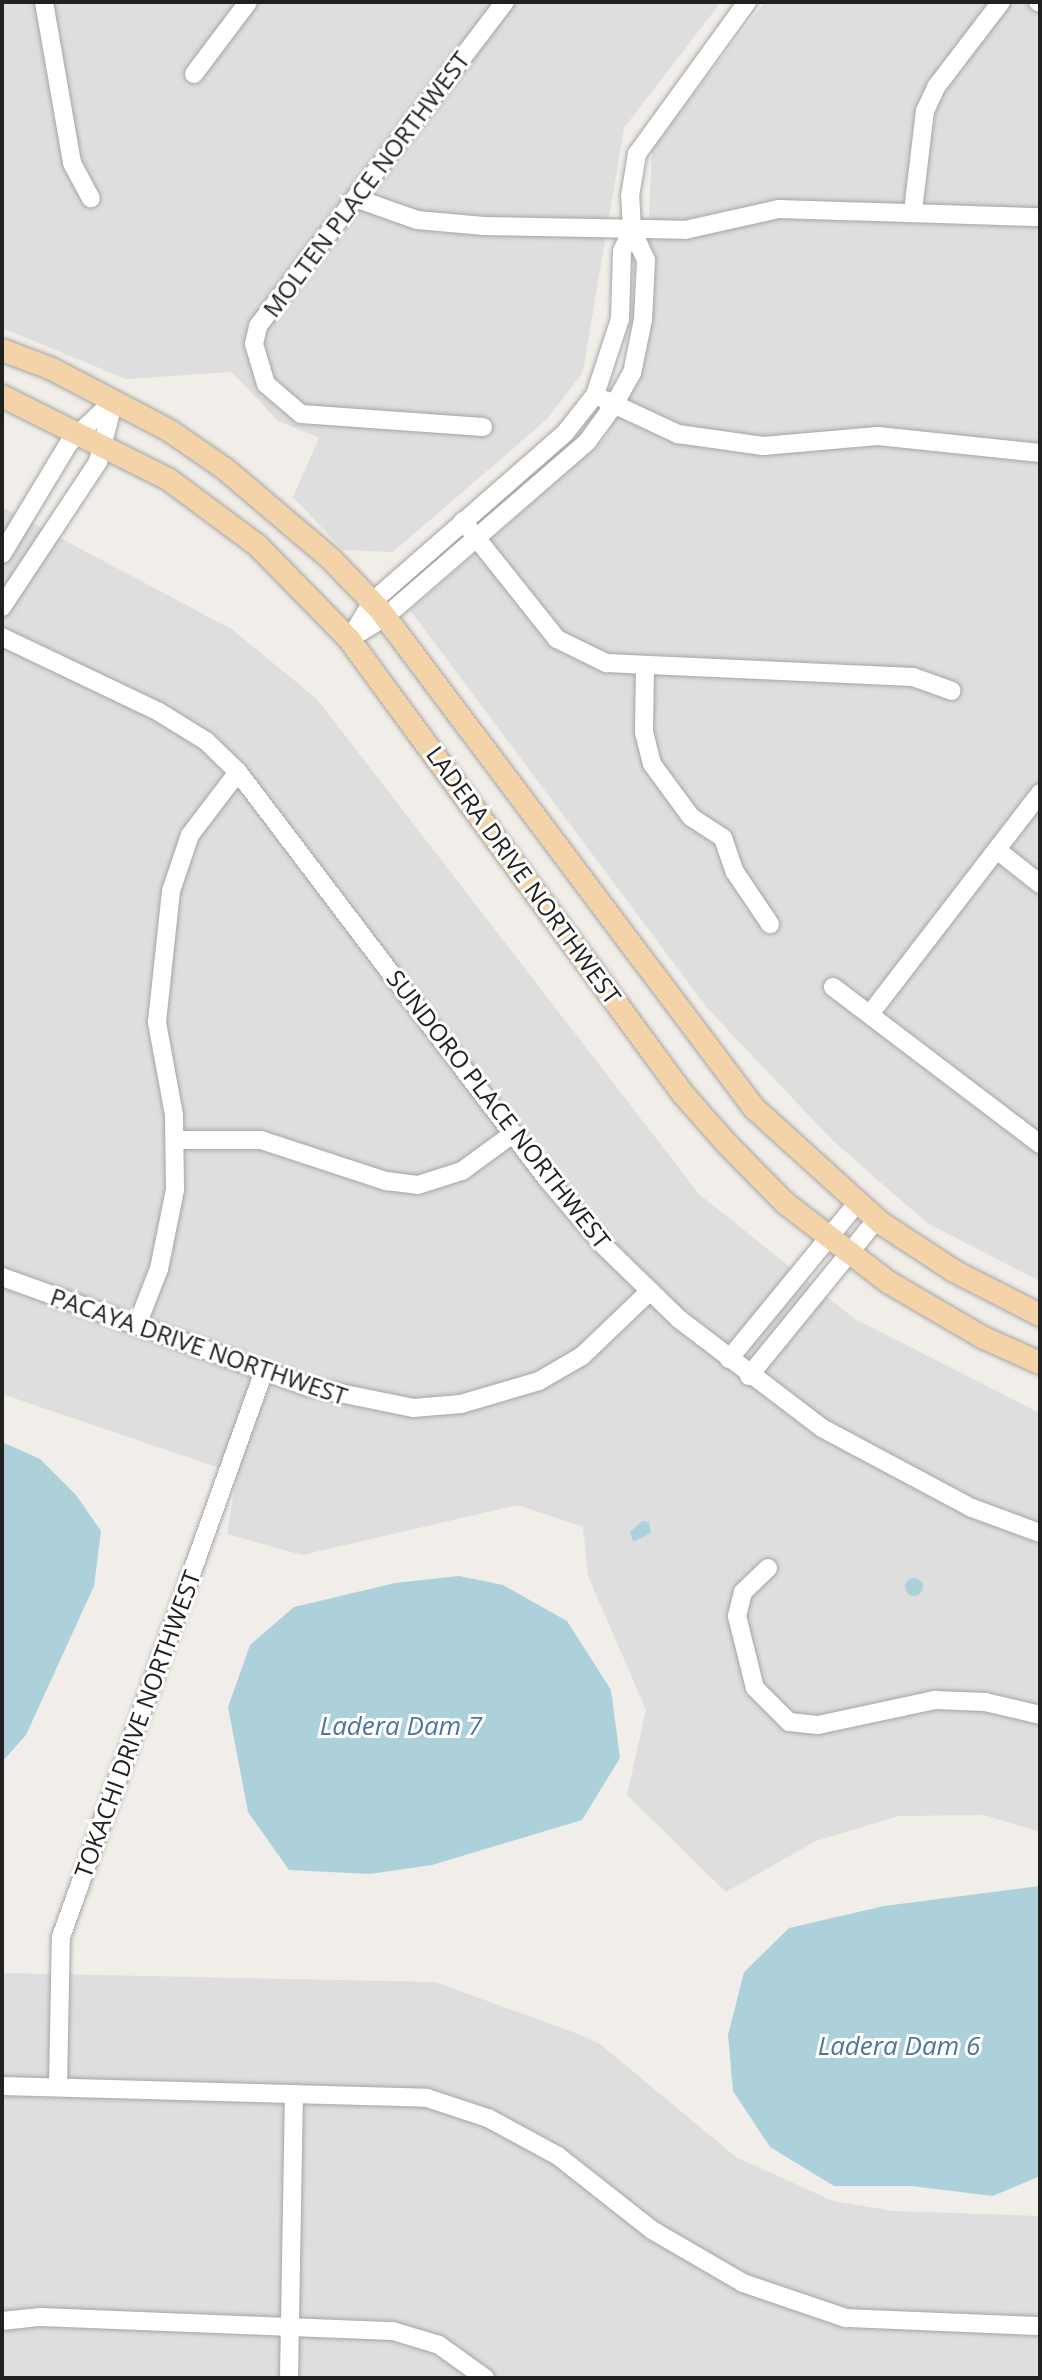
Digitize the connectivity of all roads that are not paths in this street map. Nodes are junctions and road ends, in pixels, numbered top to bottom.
1 (44, 2) edge
2 (248, 2) edge
3 (505, 2) edge
4 (747, 2) edge
5 (1001, 2) edge
6 (194, 74) dead end
7 (91, 198) dead end
8 (355, 198) junction
9 (913, 211) junction
10 (1040, 217) edge
11 (632, 230) junction
12 (2, 350) edge
13 (595, 395) junction
14 (2, 396) edge
15 (114, 400) junction
16 (614, 405) junction
17 (483, 427) dead end
18 (79, 432) junction
19 (104, 445) junction
20 (1040, 453) edge
21 (463, 521) junction
22 (477, 538) junction
23 (2, 554) edge
24 (2, 607) edge
25 (379, 610) junction
26 (2, 637) edge
27 (349, 639) junction
28 (645, 667) junction
29 (952, 691) dead end
30 (238, 772) junction
31 (1040, 793) edge
32 (997, 850) junction
33 (1040, 884) edge
34 (770, 924) dead end
35 (833, 987) dead end
36 (870, 1014) junction
37 (514, 1133) junction
38 (175, 1140) junction
39 (1040, 1144) edge
40 (857, 1203) junction
41 (877, 1219) junction
42 (829, 1236) junction
43 (850, 1252) junction
44 (2, 1277) edge
45 (650, 1291) junction
46 (1040, 1315) edge
47 (137, 1325) junction
48 (729, 1359) junction
49 (1040, 1363) edge
50 (264, 1371) junction
51 (749, 1376) junction
52 (1040, 1533) edge
53 (768, 1568) dead end
54 (1040, 1715) edge
55 (2, 2086) edge
56 (58, 2087) junction
57 (294, 2094) junction
58 (2, 2321) edge
59 (290, 2325) junction
60 (1040, 2326) edge
61 (289, 2378) edge
62 (485, 2378) edge

1 - 7 street
2 - 6 street
3 - 8 street, MOLTEN PLACE NORTHWEST
4 - 11 street
5 - 9 street
8 - 11 street
8 - 17 street, MOLTEN PLACE NORTHWEST
9 - 10 street
9 - 11 street
11 - 13 street
11 - 16 street
12 - 15 main road, LADERA DRIVE NORTHWEST
13 - 16 street
13 - 21 street
14 - 18 main road, LADERA DRIVE NORTHWEST
15 - 18 street
15 - 19 street
15 - 25 main road, LADERA DRIVE NORTHWEST
16 - 20 street
16 - 22 street
18 - 19 main road, LADERA DRIVE NORTHWEST
18 - 23 street
19 - 24 street
19 - 27 main road, LADERA DRIVE NORTHWEST
21 - 22 street
21 - 25 street
22 - 25 street
22 - 28 street
25 - 27 street
25 - 40 main road, LADERA DRIVE NORTHWEST
26 - 30 street, SUNDORO PLACE NORTHWEST
27 - 42 main road, LADERA DRIVE NORTHWEST
28 - 29 street
28 - 34 street
30 - 37 street, SUNDORO PLACE NORTHWEST
30 - 38 street
31 - 32 street
32 - 33 street
32 - 36 street
35 - 36 street
36 - 39 street
37 - 38 street
37 - 45 street, SUNDORO PLACE NORTHWEST
38 - 47 street
40 - 41 main road, LADERA DRIVE NORTHWEST
40 - 42 street
41 - 43 street
41 - 46 main road, LADERA DRIVE NORTHWEST
42 - 43 main road, LADERA DRIVE NORTHWEST
42 - 48 street
43 - 49 main road, LADERA DRIVE NORTHWEST
43 - 51 street
44 - 47 street, PACAYA DRIVE NORTHWEST
45 - 48 street, SUNDORO PLACE NORTHWEST
45 - 50 street, PACAYA DRIVE NORTHWEST
47 - 50 street, PACAYA DRIVE NORTHWEST
48 - 51 street, SUNDORO PLACE NORTHWEST
50 - 56 street, TOKACHI DRIVE NORTHWEST
51 - 52 street, SUNDORO PLACE NORTHWEST
53 - 54 street
55 - 56 street
56 - 57 street
57 - 59 street
57 - 60 street
58 - 59 street
59 - 61 street
59 - 62 street

